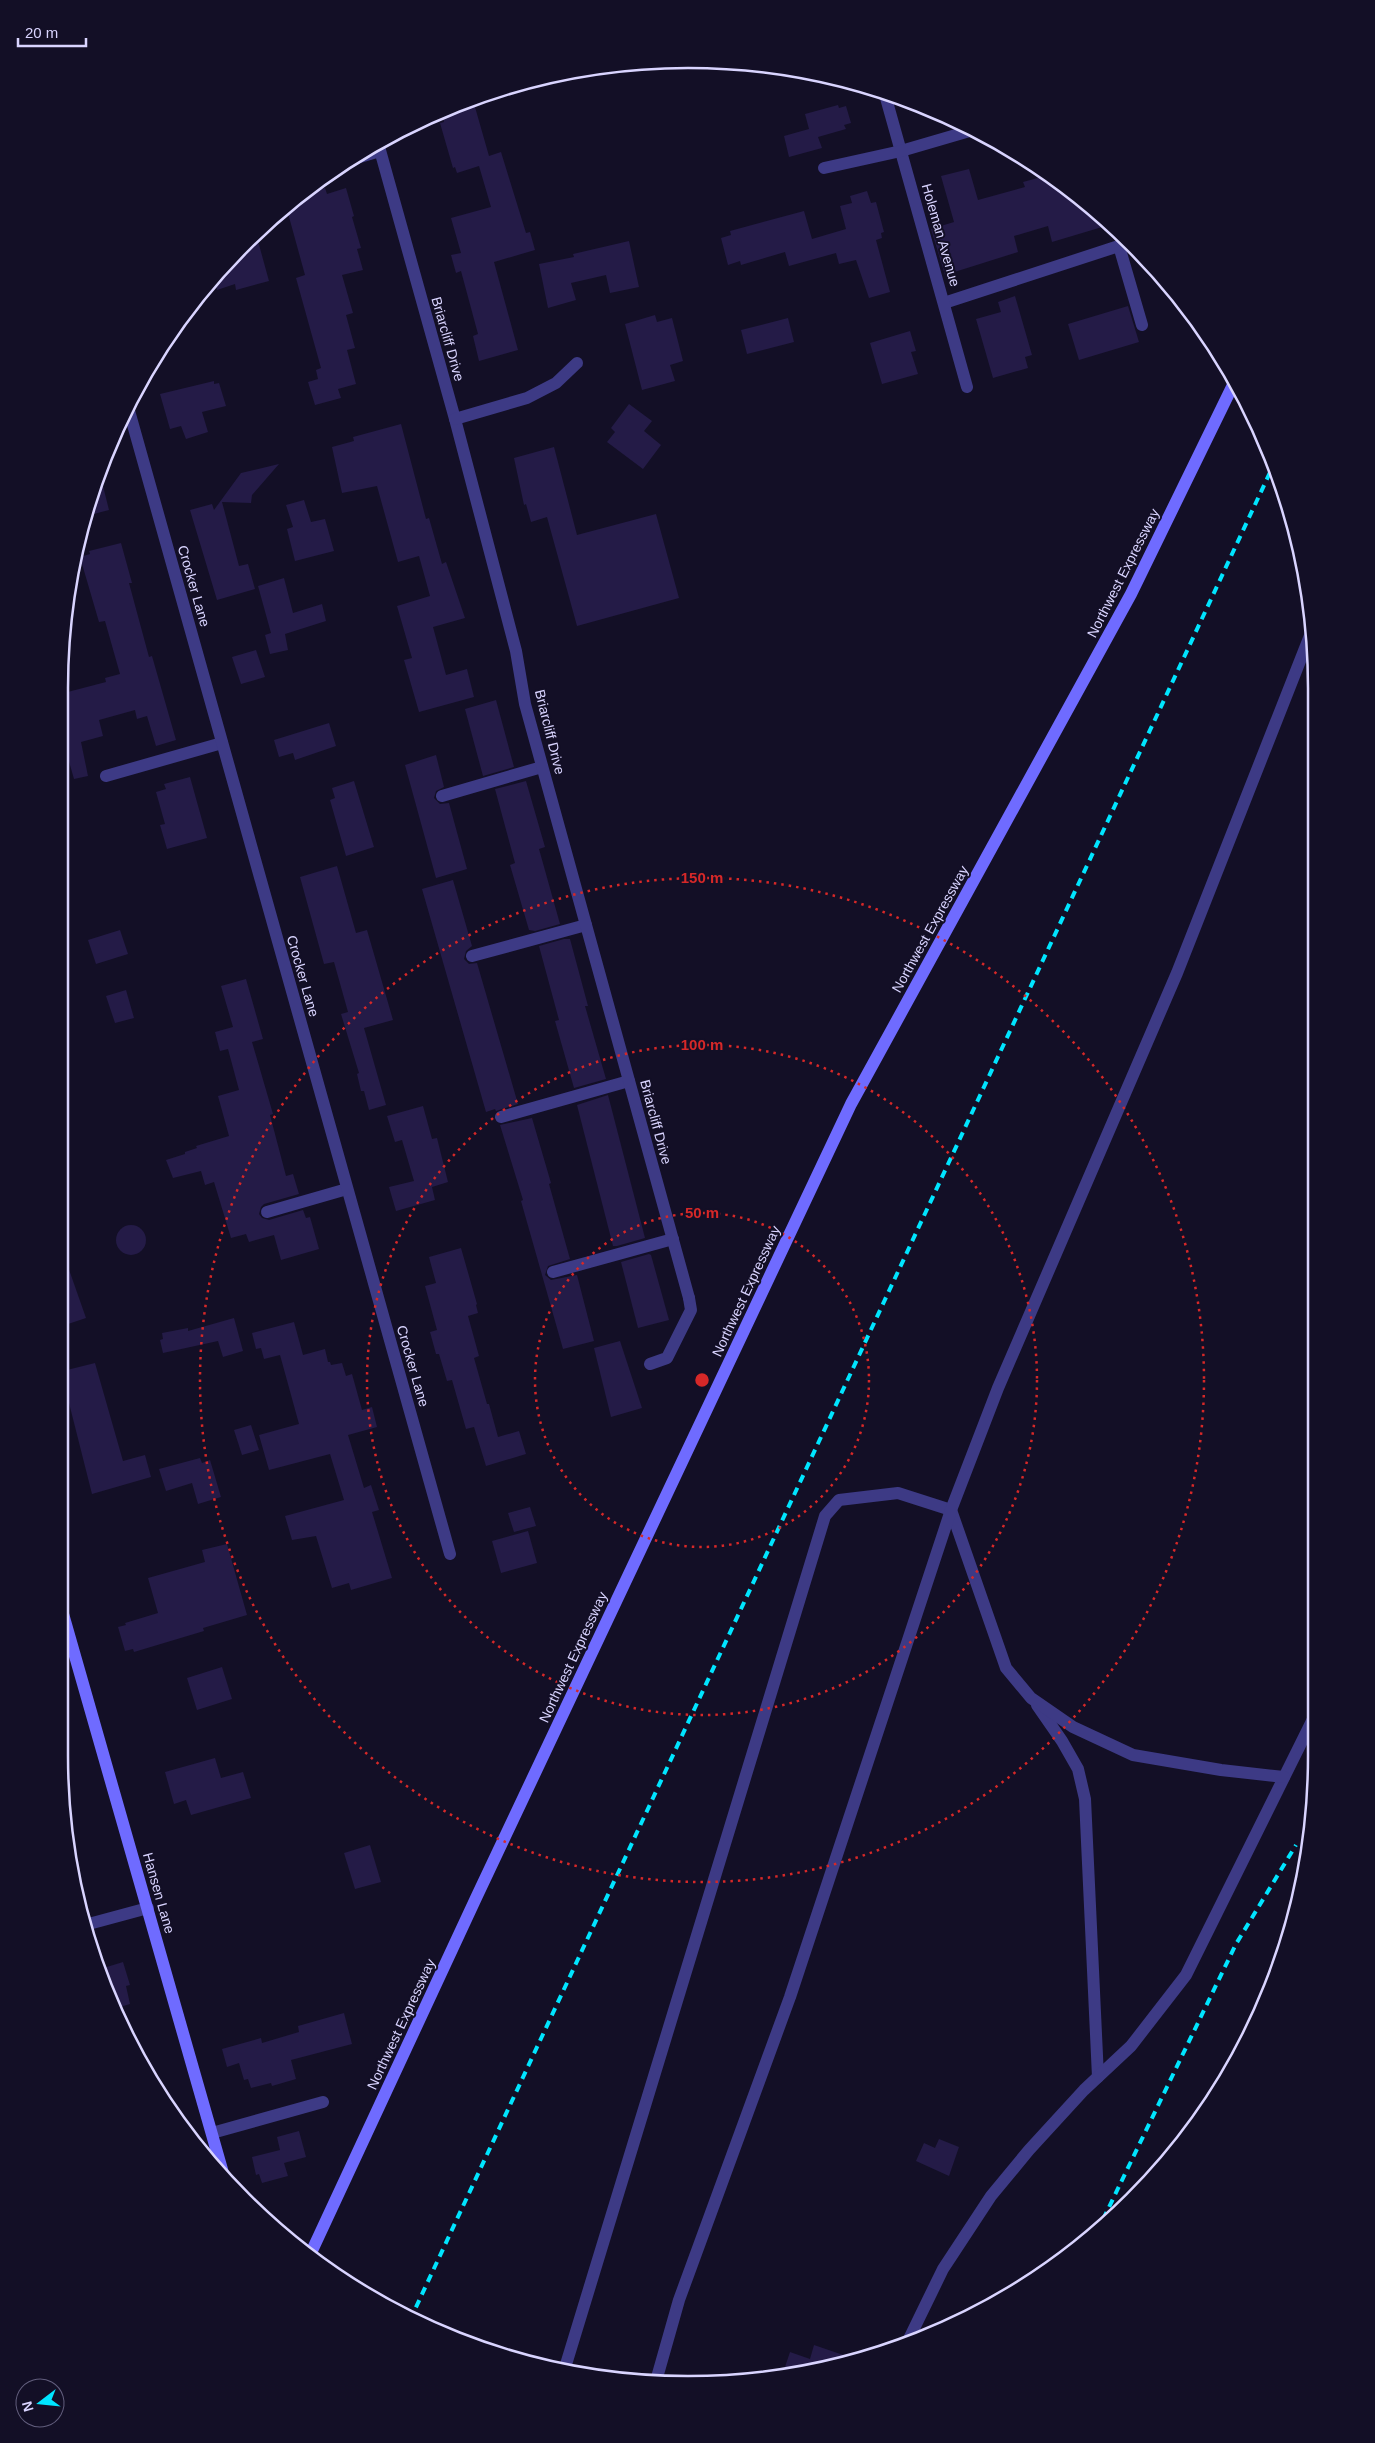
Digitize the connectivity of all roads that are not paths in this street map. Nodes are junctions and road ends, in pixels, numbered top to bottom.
1 (887, 100) edge
2 (964, 132) edge
3 (380, 150) edge
4 (901, 150) junction
5 (824, 168) dead end
6 (1122, 245) edge
7 (1126, 249) edge
8 (944, 303) junction
9 (1142, 325) dead end
10 (577, 363) dead end
11 (967, 388) dead end
12 (1231, 390) edge
13 (130, 415) edge
14 (455, 419) junction
15 (1306, 646) edge
16 (222, 744) junction
17 (542, 767) junction
18 (106, 776) dead end
19 (442, 796) dead end
20 (586, 925) junction
21 (472, 956) dead end
22 (629, 1081) junction
23 (501, 1117) dead end
24 (347, 1189) junction
25 (267, 1212) dead end
26 (673, 1239) junction
27 (553, 1272) dead end
28 (650, 1364) dead end
29 (950, 1510) junction
30 (450, 1554) dead end
31 (68, 1631) edge
32 (1032, 1698) junction
33 (1308, 1729) edge
34 (1284, 1777) junction
35 (148, 1908) junction
36 (91, 1923) edge
37 (1098, 2077) junction
38 (323, 2102) dead end
39 (212, 2133) junction
40 (220, 2163) edge
41 (313, 2249) edge
42 (911, 2334) edge
43 (566, 2364) edge
44 (658, 2375) edge

1 - 4 street, Holeman Avenue
2 - 4 street
3 - 14 street, Briarcliff Drive
4 - 5 street
4 - 8 street, Holeman Avenue
6 - 8 street
7 - 9 street
8 - 11 street, Holeman Avenue
10 - 14 street
12 - 41 main road, Northwest Expressway
13 - 16 street, Crocker Lane
14 - 17 street, Briarcliff Drive
15 - 29 street
16 - 18 street
16 - 24 street, Crocker Lane
17 - 19 street
17 - 20 street, Briarcliff Drive
20 - 21 street
20 - 22 street, Briarcliff Drive
22 - 23 street
22 - 26 street, Briarcliff Drive
24 - 25 street
24 - 30 street, Crocker Lane
26 - 27 street
26 - 28 street, Briarcliff Drive
29 - 32 street
29 - 43 street
29 - 44 street
31 - 35 main road, Hansen Lane
32 - 34 street
32 - 37 street
33 - 34 street
34 - 37 street
35 - 36 street
35 - 39 main road, Hansen Lane
37 - 42 street
38 - 39 street
39 - 40 main road, Hansen Lane

